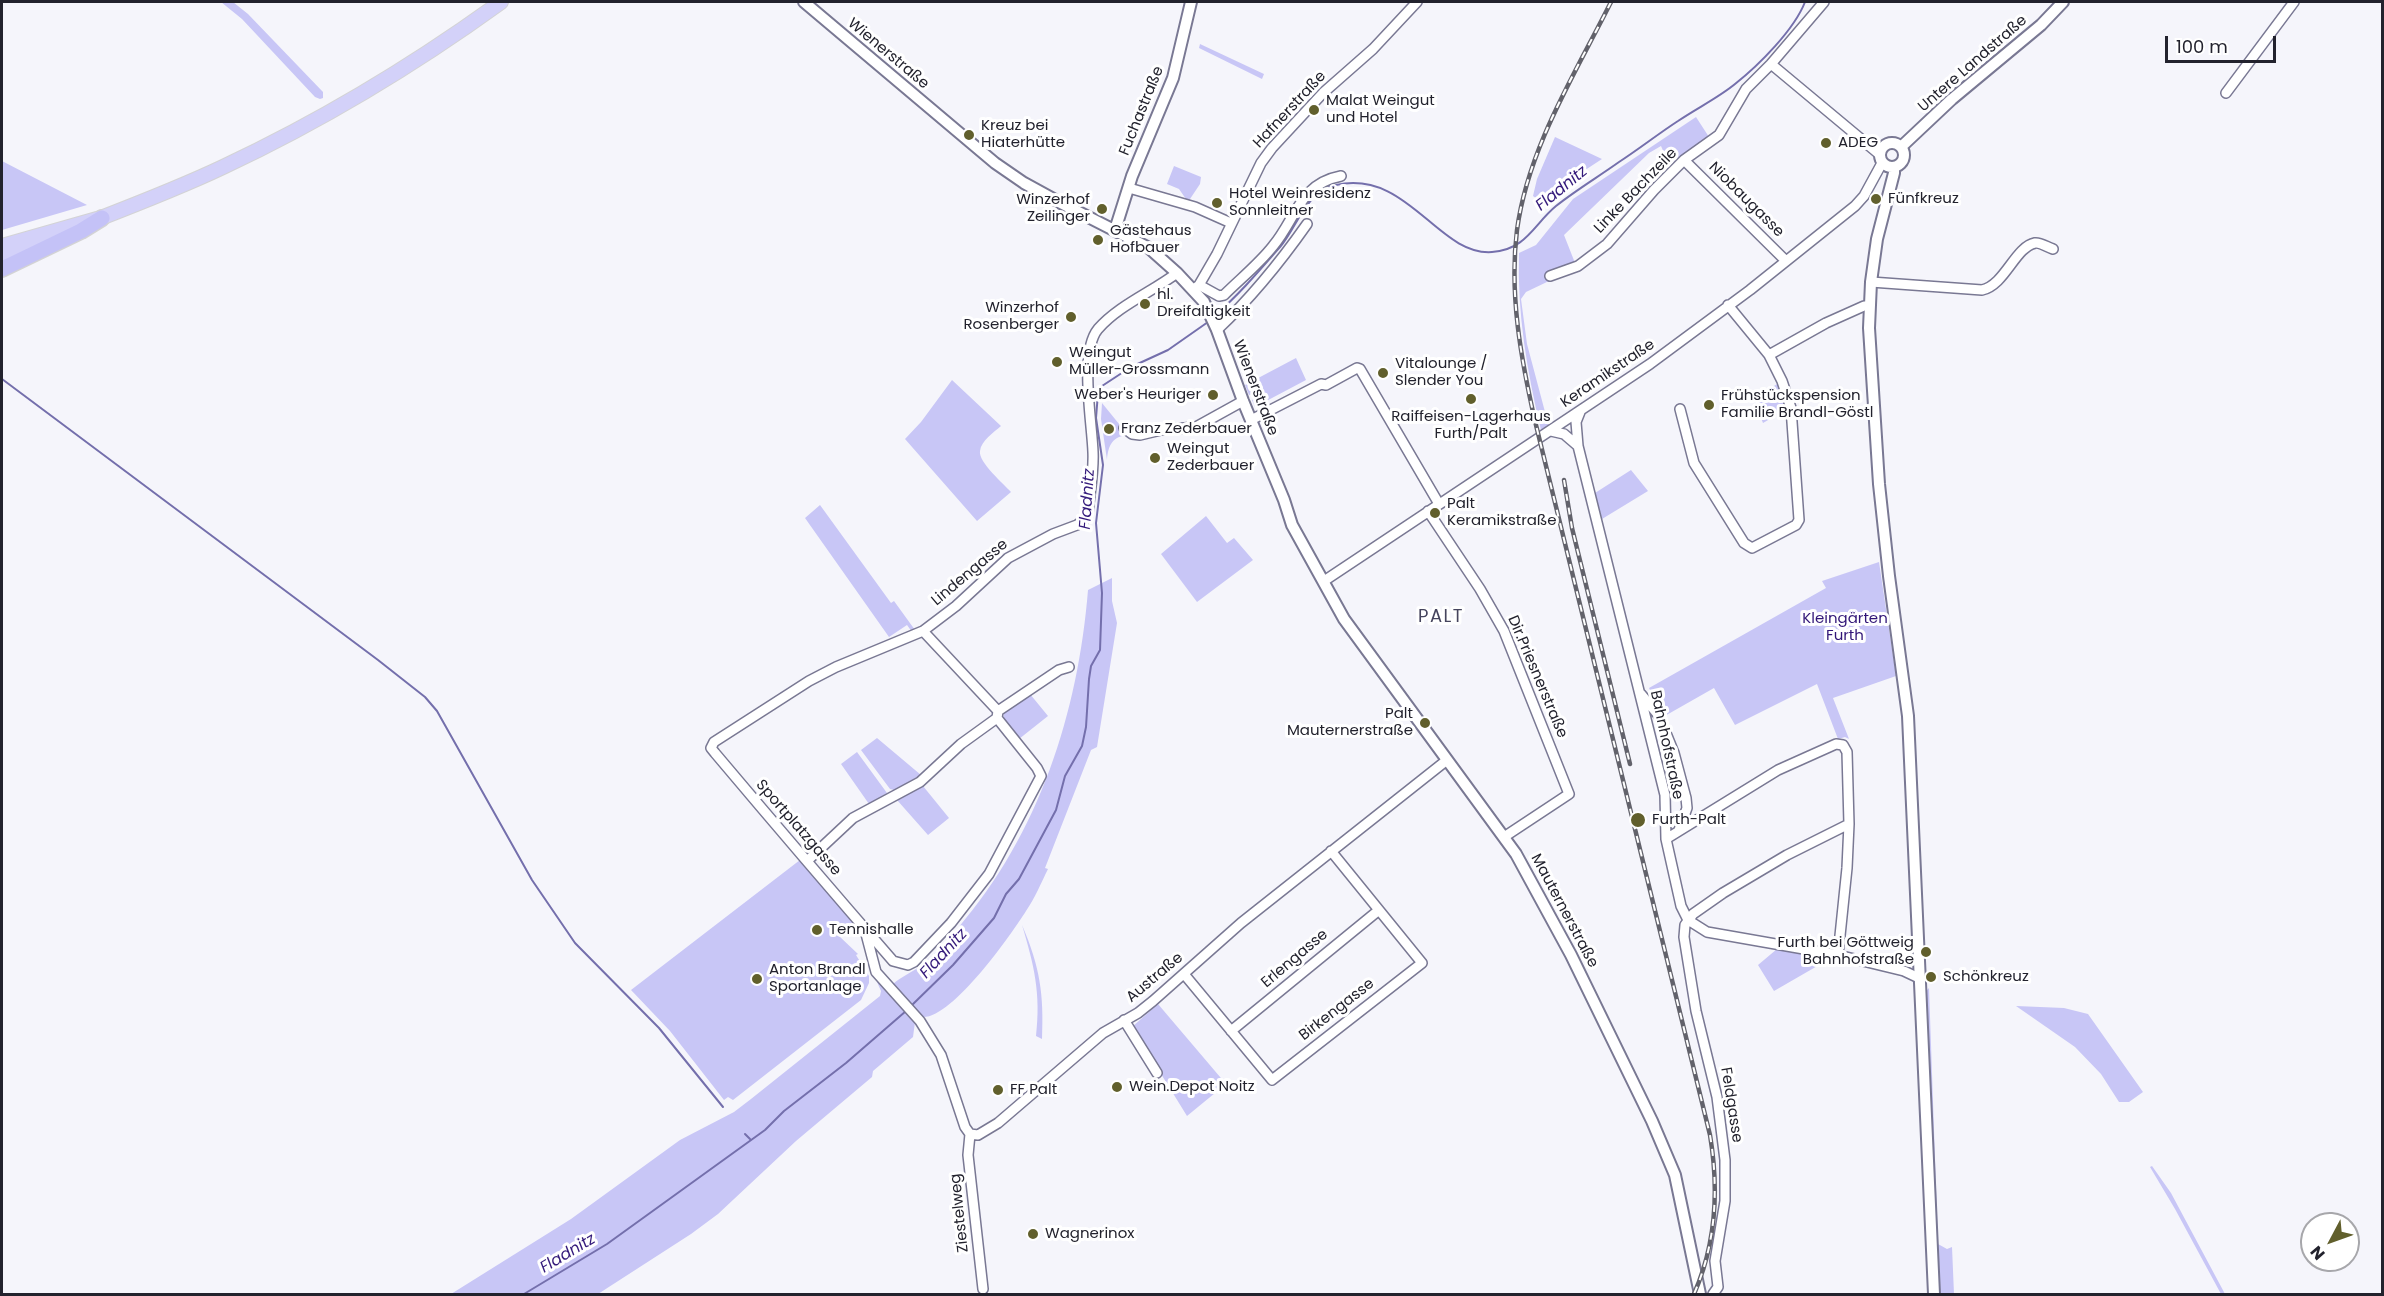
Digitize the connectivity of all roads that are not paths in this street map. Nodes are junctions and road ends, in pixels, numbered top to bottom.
1 (501, 2) edge
2 (804, 2) edge
3 (1191, 2) edge
4 (1418, 2) edge
5 (1824, 2) edge
6 (2063, 2) edge
7 (2294, 2) edge
8 (1771, 64) junction
9 (2226, 93) dead end
10 (1901, 147) junction
11 (1881, 158) junction
12 (1684, 160) junction
13 (1894, 167) junction
14 (1341, 176) dead end
15 (1129, 188) junction
16 (102, 218) junction
17 (1231, 224) junction
18 (1307, 224) dead end
19 (1115, 230) junction
20 (2, 246) edge
21 (2053, 249) dead end
22 (2, 257) edge
23 (1786, 261) junction
24 (1168, 264) junction
25 (2, 269) edge
26 (1177, 273) junction
27 (1550, 276) dead end
28 (1870, 282) junction
29 (1154, 287) junction
30 (1196, 287) junction
31 (1728, 305) junction
32 (1869, 306) junction
33 (1217, 330) junction
34 (1769, 355) junction
35 (1243, 402) junction
36 (1680, 409) dead end
37 (1580, 412) junction
38 (1251, 420) junction
39 (1124, 429) dead end
40 (1551, 431) junction
41 (1578, 446) junction
42 (1439, 504) junction
43 (1428, 511) junction
44 (1324, 581) junction
45 (923, 632) junction
46 (1069, 667) dead end
47 (1640, 693) junction
48 (998, 715) junction
49 (711, 748) joint
50 (1447, 760) junction
51 (1850, 824) junction
52 (1678, 831) junction
53 (1504, 837) junction
54 (1666, 839) junction
55 (1331, 851) junction
56 (807, 861) junction
57 (1378, 910) junction
58 (1688, 920) junction
59 (864, 927) junction
60 (1838, 955) junction
61 (1184, 974) junction
62 (1921, 979) junction
63 (1124, 1020) junction
64 (1231, 1031) junction
65 (1157, 1073) dead end
66 (970, 1134) junction
67 (983, 1289) dead end
68 (1700, 1294) edge
69 (1713, 1294) edge
70 (1934, 1294) edge

1 - 16 main road
2 - 19 street, Wienerstraße
3 - 15 street, Fuchastraße
4 - 17 street, Hafnerstraße
5 - 8 street, Linke Bachzeile
6 - 10 street, Untere Landstraße
7 - 9 street
8 - 11 street
8 - 12 street, Linke Bachzeile
10 - 11 street
10 - 13 street
11 - 13 street
11 - 23 street, Keramikstraße
12 - 23 street, Niobaugasse
12 - 27 street, Linke Bachzeile
13 - 28 street
14 - 30 street
15 - 17 street
15 - 19 street, Fuchastraße
16 - 20 main road
16 - 22 main road
16 - 25 highway
17 - 30 street, Hafnerstraße
18 - 33 street
19 - 24 street, Wienerstraße
21 - 28 street
23 - 31 street, Keramikstraße
24 - 26 street, Wienerstraße
24 - 29 street, Lindengasse
26 - 29 street, Lindengasse
26 - 30 street, Wienerstraße
28 - 32 street
29 - 45 street, Lindengasse
30 - 33 street, Wienerstraße
31 - 34 street
31 - 37 street, Keramikstraße
32 - 34 street
32 - 62 street
33 - 35 street, Wienerstraße
34 - 36 street
35 - 38 street, Wienerstraße
35 - 39 street
37 - 40 street, Keramikstraße
37 - 41 street, Bahnhofstraße
38 - 42 street
38 - 44 street, Wienerstraße
40 - 41 street
40 - 42 street, Keramikstraße
41 - 47 street, Bahnhofstraße
42 - 43 street, Keramikstraße
43 - 44 street, Keramikstraße
43 - 53 street, Dir.Priesnerstraße
44 - 50 street, Mauternerstraße
45 - 48 street
45 - 49 street, Lindengasse
46 - 48 street
47 - 52 street
47 - 54 street, Bahnhofstraße
48 - 56 street
48 - 59 street, Sportplatzgasse
49 - 56 street, Sportplatzgasse
50 - 53 street, Mauternerstraße
50 - 55 street, Austraße
51 - 52 street
51 - 58 street
51 - 60 street
52 - 54 street
53 - 68 street, Mauternerstraße
54 - 58 street, Bahnhofstraße
55 - 57 street
55 - 61 street, Austraße
56 - 59 street, Sportplatzgasse
57 - 64 street, Erlengasse
57 - 64 street, Birkengasse
58 - 60 street
58 - 69 street, Feldgasse
59 - 66 street, Sportplatzgasse
60 - 62 street
61 - 63 street, Austraße
61 - 64 street
62 - 70 street
63 - 65 street
63 - 66 street, Austraße
66 - 67 street, Ziestelweg

